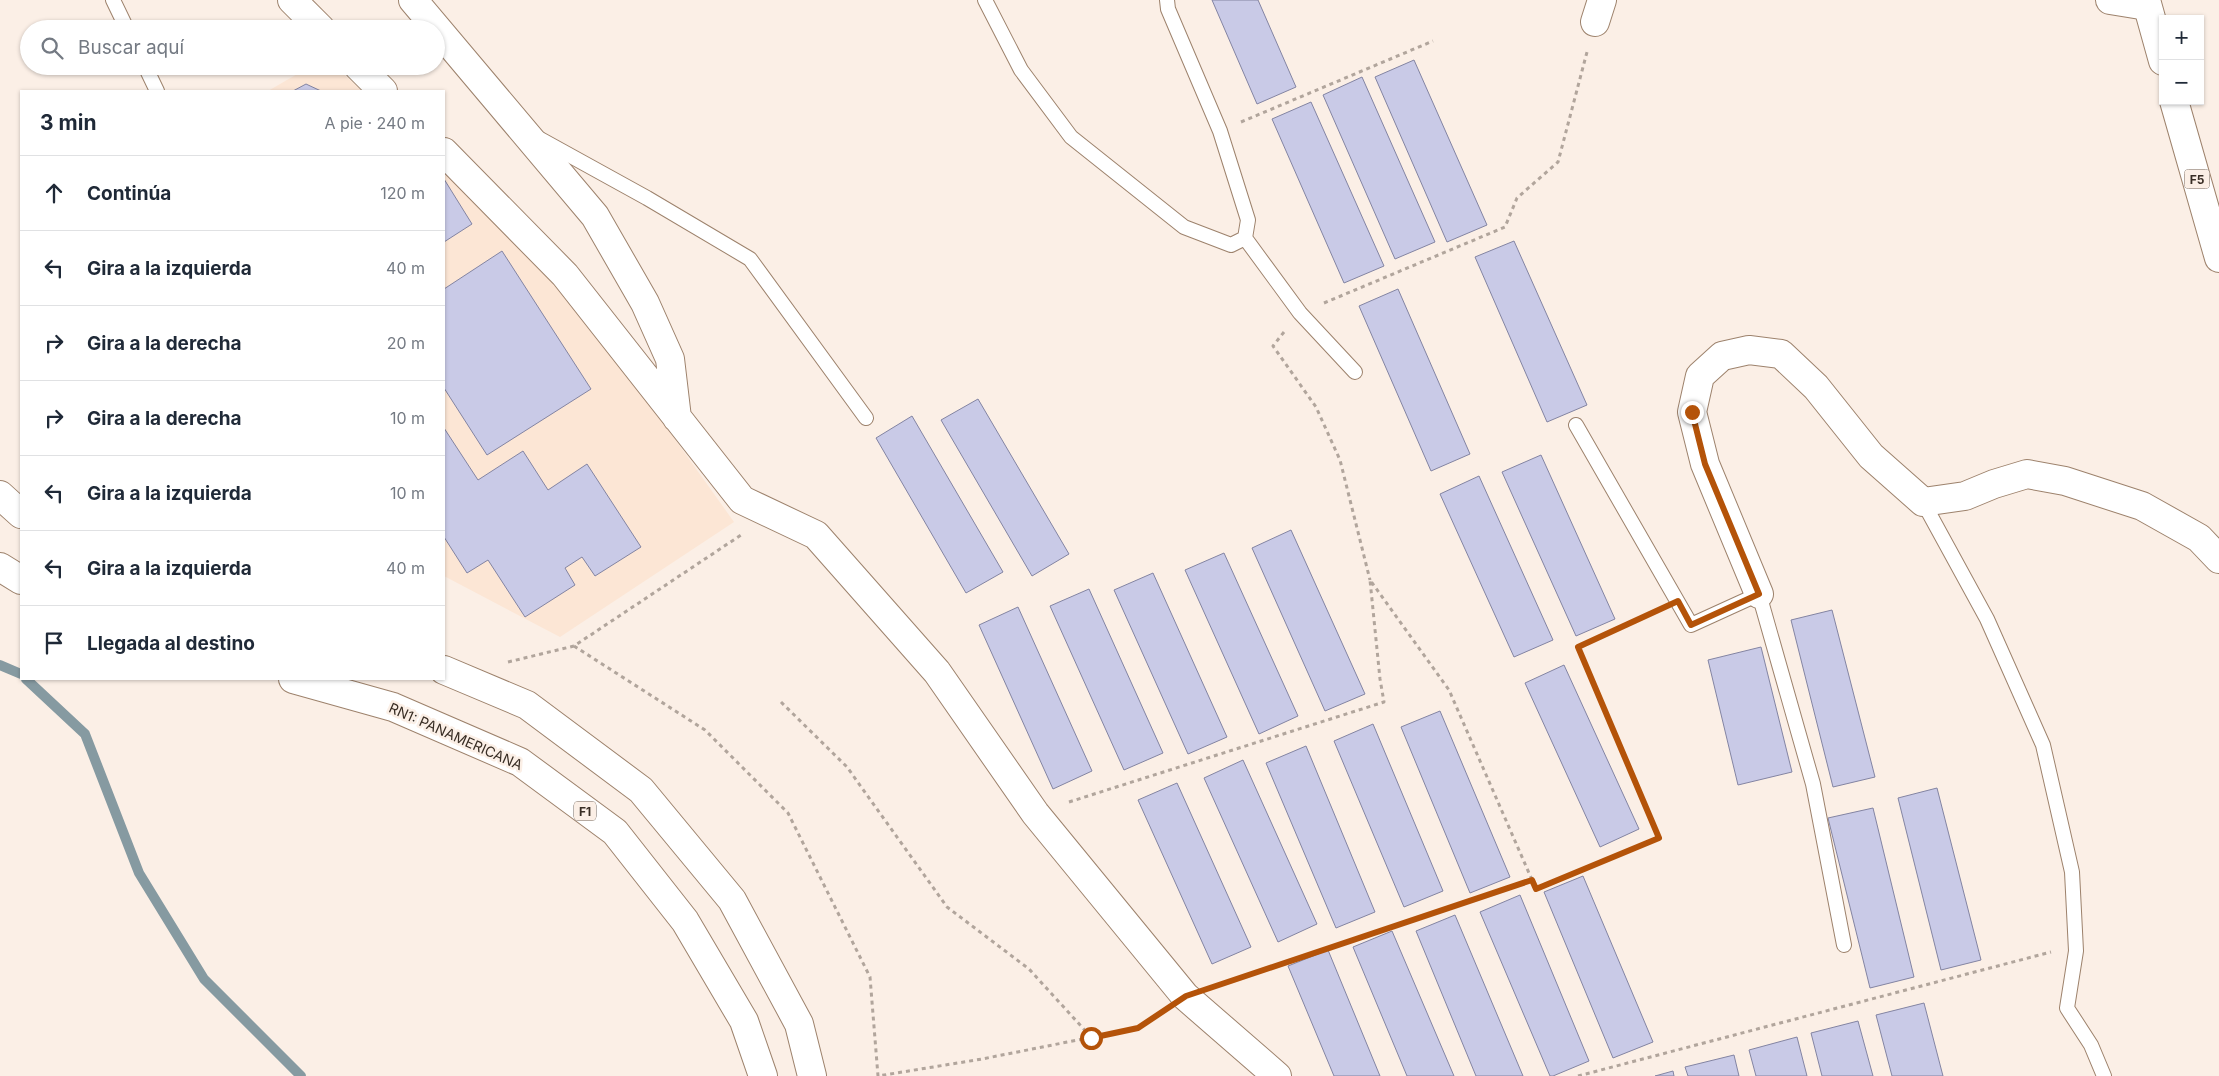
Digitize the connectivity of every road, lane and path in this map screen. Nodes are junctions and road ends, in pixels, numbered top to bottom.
1 (113, 0) edge
2 (292, 0) edge
3 (413, 0) edge
4 (985, 0) edge
5 (1167, 0) edge
6 (2110, 0) edge
7 (2146, 3) edge
8 (1598, 11) edge
9 (123, 20) edge
10 (312, 20) edge
11 (430, 20) edge
12 (445, 38) edge
13 (1433, 41) dead end
14 (2163, 60) edge
15 (149, 75) edge
16 (367, 75) edge
17 (157, 90) edge
18 (382, 90) edge
19 (2175, 105) edge
20 (522, 129) junction
21 (1220, 131) junction
22 (445, 153) edge
23 (1245, 238) junction
24 (2219, 258) edge
25 (1300, 313) junction
26 (1355, 372) dead end
27 (677, 418) junction
28 (866, 418) dead end
29 (1576, 425) dead end
30 (0, 495) edge
31 (1923, 502) junction
32 (20, 513) edge
33 (772, 514) junction
34 (2219, 559) edge
35 (0, 567) edge
36 (20, 579) edge
37 (1370, 580) junction
38 (1759, 594) junction
39 (1678, 601) junction
40 (574, 646) junction
41 (450, 672) edge
42 (297, 680) edge
43 (781, 702) dead end
44 (1035, 813) junction
45 (1532, 880) junction
46 (1844, 945) dead end
47 (2076, 951) junction
48 (1186, 996) junction
49 (1091, 1038) junction
50 (763, 1076) edge
51 (812, 1076) edge
52 (1277, 1076) edge
53 (1578, 1076) edge
54 (2104, 1076) edge

1 - 9 lane
2 - 10 main road
3 - 11 main road
4 - 23 lane
5 - 21 lane
6 - 7 main road
7 - 14 main road
8 - 25 path
12 - 20 main road
13 - 21 path
15 - 17 lane
16 - 18 main road
19 - 24 main road, F5
20 - 27 main road
20 - 28 lane
21 - 23 lane
22 - 27 main road
23 - 25 lane
25 - 26 lane
25 - 37 path
27 - 33 main road
29 - 39 lane
30 - 32 main road
31 - 34 main road
31 - 38 main road
31 - 47 lane
33 - 40 path
33 - 44 main road
35 - 36 main road
37 - 44 path
37 - 45 path
38 - 39 lane
38 - 46 lane
39 - 45 path
40 - 41 path
40 - 49 path
41 - 51 main road
42 - 50 main road, RN1: PANAMERICANA / F1
43 - 49 path
44 - 48 main road
45 - 48 path
47 - 53 path
47 - 54 lane
48 - 49 path
48 - 52 main road

